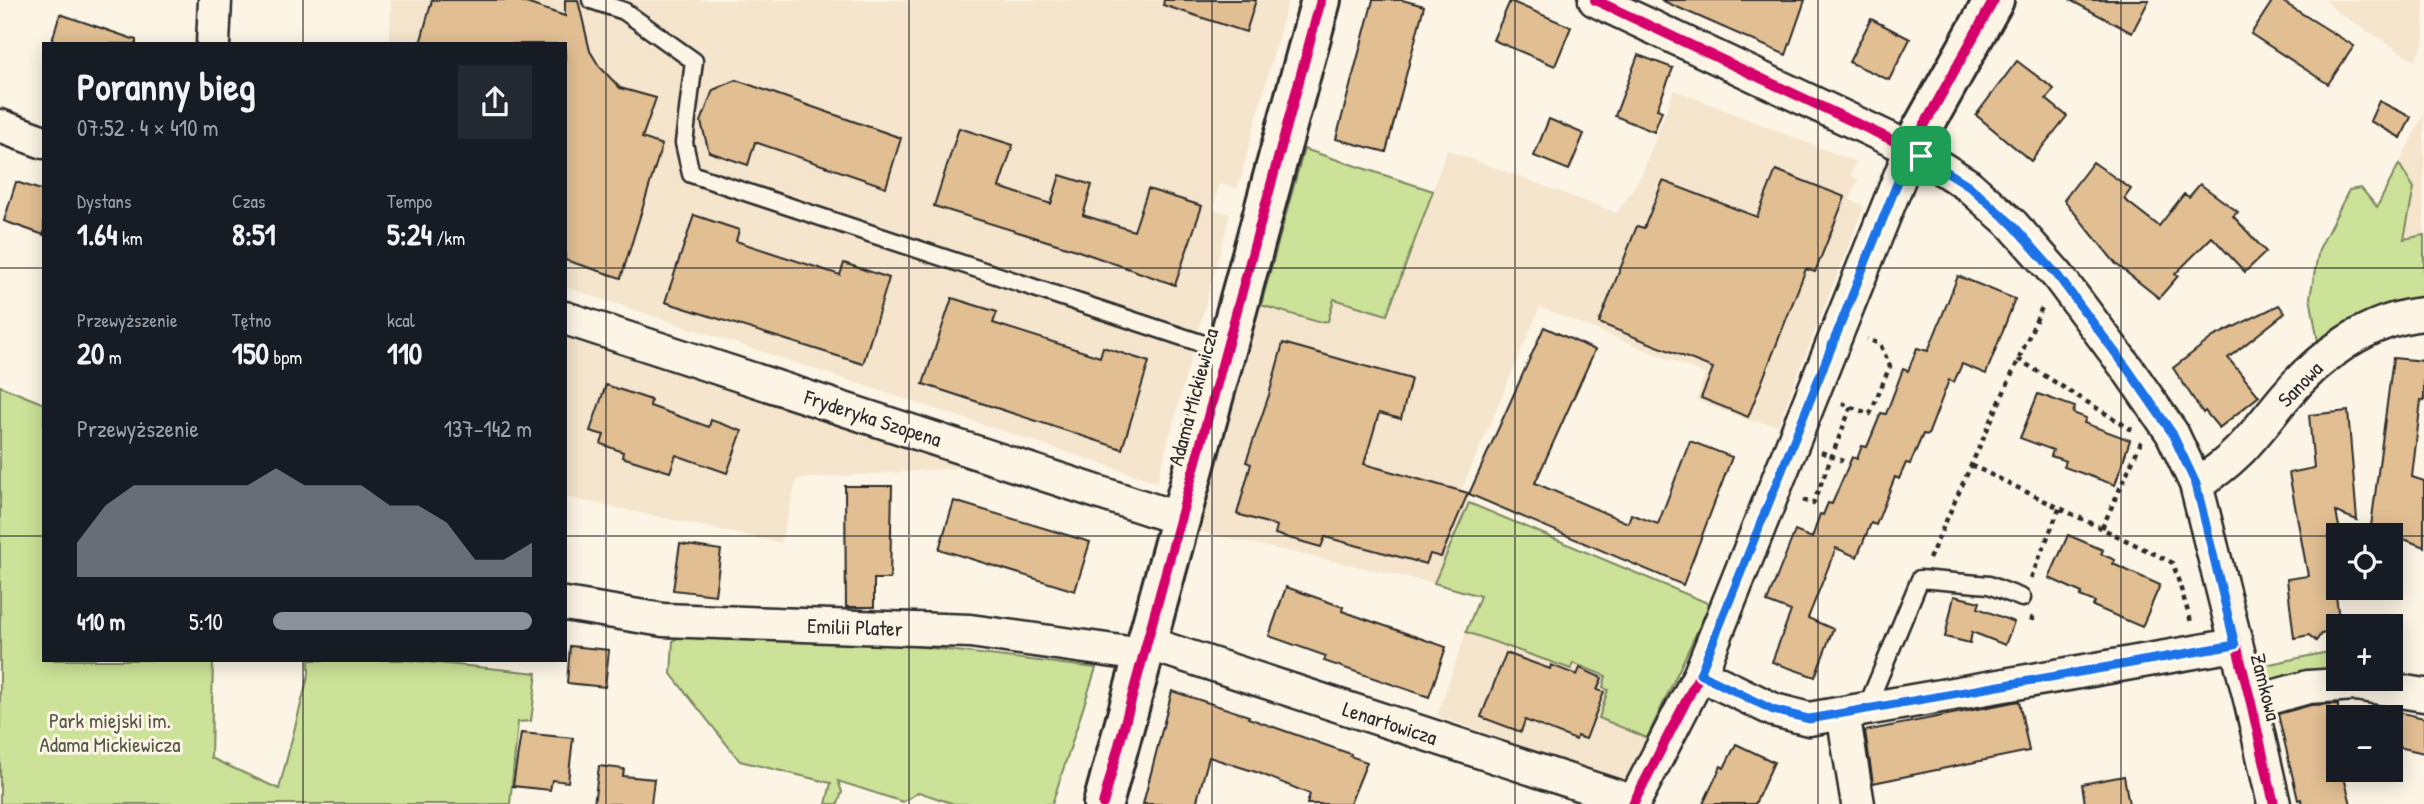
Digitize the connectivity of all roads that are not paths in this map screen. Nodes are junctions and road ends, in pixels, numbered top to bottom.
1 (215, 0) edge
2 (591, 0) edge
3 (1321, 0) edge
4 (1994, 0) edge
5 (1600, 1) edge
6 (213, 42) edge
7 (0, 126) edge
8 (42, 141) edge
9 (1911, 149) junction
10 (2424, 314) edge
11 (567, 319) edge
12 (1225, 351) junction
13 (2196, 484) junction
14 (1180, 519) junction
15 (2022, 598) road end
16 (567, 604) edge
17 (2235, 645) junction
18 (1145, 649) junction
19 (1700, 674) junction
20 (2424, 695) edge
21 (2251, 703) junction
22 (1854, 711) junction
23 (1854, 800) edge
24 (1633, 803) edge
25 (1103, 804) edge
26 (2274, 804) edge

1 - 6 street
2 - 12 lane
3 - 12 street, Adama Mickiewicza
4 - 9 street
5 - 9 street, Zamkowa
7 - 8 street
9 - 13 street, Zamkowa
9 - 19 street
10 - 13 street, Sanowa
11 - 14 street, Fryderyka Szopena
12 - 14 street, Adama Mickiewicza
13 - 17 street, Zamkowa
14 - 18 street, Adama Mickiewicza
15 - 22 lane
16 - 18 street, Emilii Plater
17 - 21 street, Zamkowa
17 - 22 street
18 - 24 street, Lenartowicza
18 - 25 street, Adama Mickiewicza
19 - 22 street
19 - 24 street
20 - 21 street
21 - 26 street, Zamkowa
22 - 23 street

